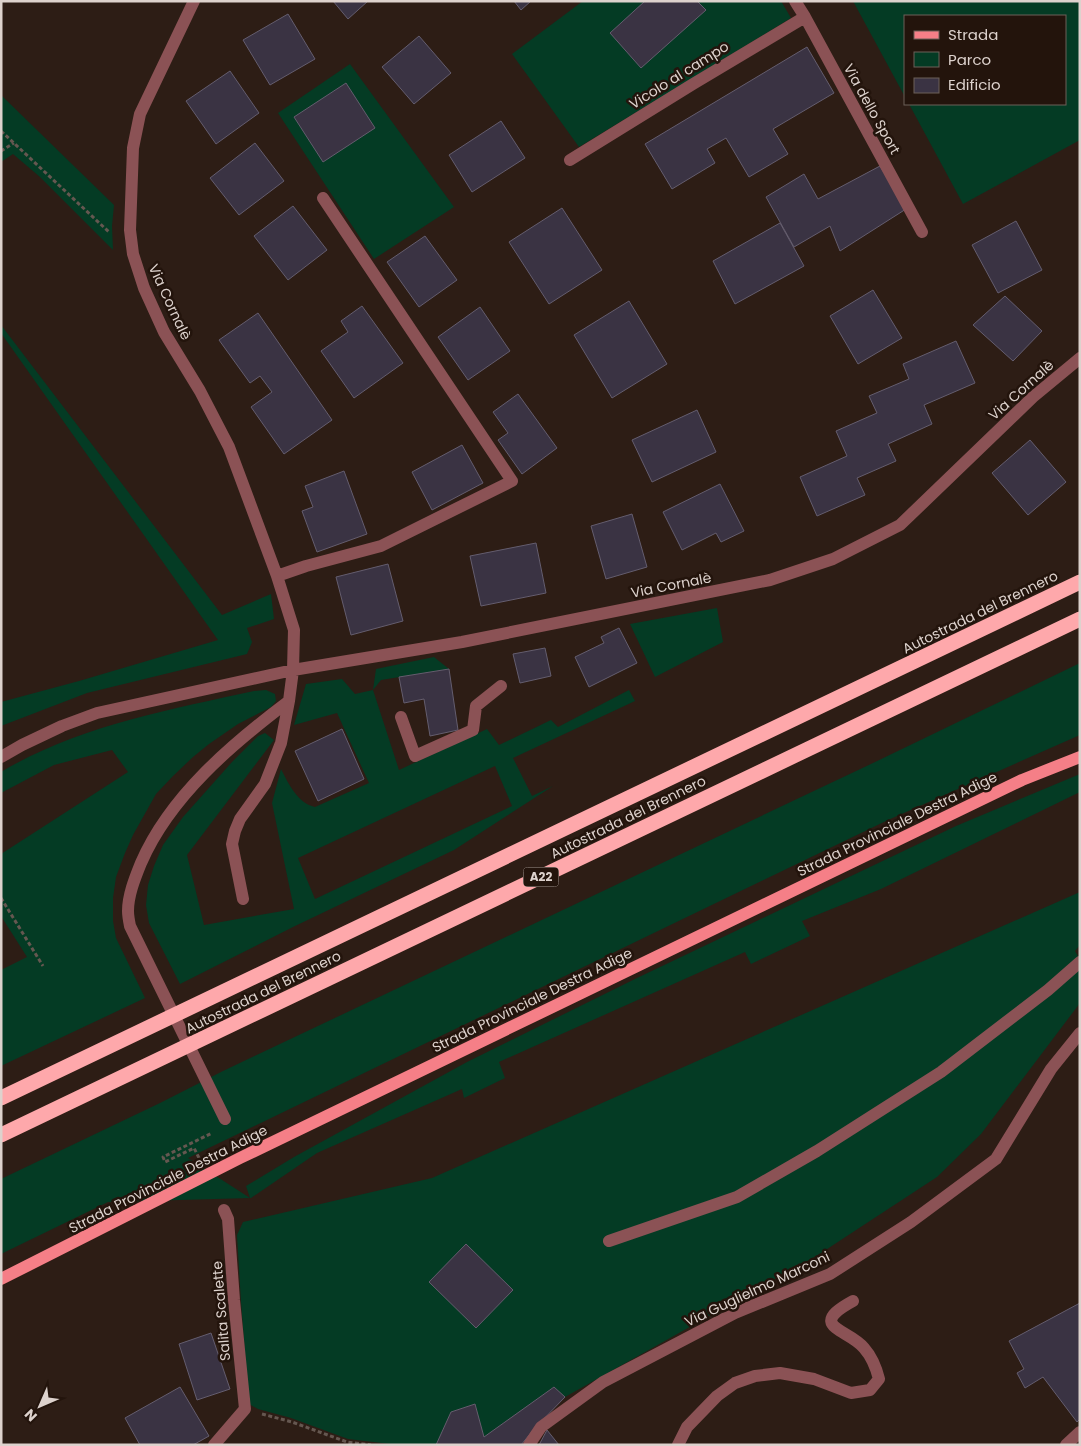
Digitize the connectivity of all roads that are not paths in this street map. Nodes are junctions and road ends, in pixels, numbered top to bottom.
1 (194, 1) edge
2 (795, 1) edge
3 (805, 17) junction
4 (570, 160) dead end
5 (323, 198) dead end
6 (922, 232) dead end
7 (1080, 358) edge
8 (278, 576) junction
9 (1080, 582) edge
10 (1080, 618) edge
11 (293, 670) junction
12 (501, 686) dead end
13 (290, 701) junction
14 (401, 717) dead end
15 (22, 745) junction
16 (1, 747) edge
17 (1, 757) edge
18 (1080, 757) edge
19 (243, 899) dead end
20 (1080, 962) edge
21 (1080, 1033) edge
22 (1, 1098) edge
23 (225, 1119) road end
24 (1, 1135) edge
25 (224, 1210) dead end
26 (609, 1241) dead end
27 (1, 1279) edge
28 (853, 1301) dead end
29 (1080, 1432) edge
30 (214, 1445) edge
31 (529, 1445) edge
32 (678, 1445) edge
33 (1066, 1445) edge

1 - 8 street, Via Cornalè
2 - 3 street, Via dello Sport
3 - 4 street, Vicolo al campo
3 - 6 street, Via dello Sport
5 - 8 street
7 - 11 street, Via Cornalè
8 - 11 street, Via Cornalè
9 - 22 highway, Autostrada del Brennero / A22
10 - 24 highway, Autostrada del Brennero / A22
11 - 13 street
11 - 15 street
12 - 14 street
13 - 19 street
13 - 23 street
15 - 16 street
15 - 17 street
18 - 27 main road, Strada Provinciale Destra Adige
20 - 26 street
21 - 31 street, Via Guglielmo Marconi
25 - 30 street, Salita Scalette
28 - 32 street
29 - 33 street

